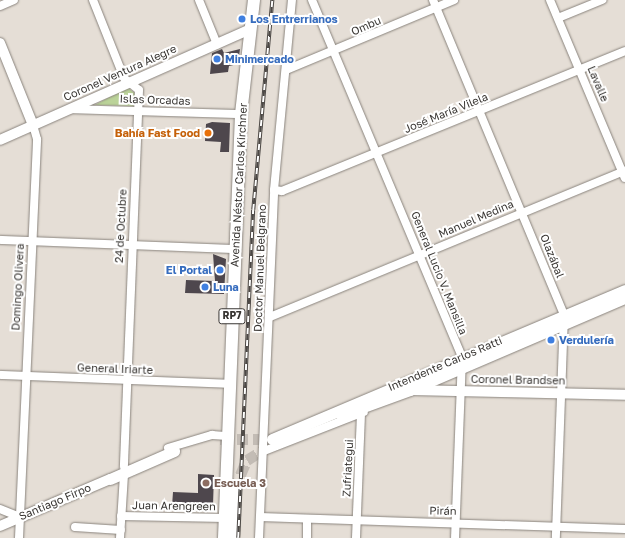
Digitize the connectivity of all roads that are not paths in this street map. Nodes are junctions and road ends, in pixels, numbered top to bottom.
1 (14, 0) edge
2 (93, 0) edge
3 (199, 0) edge
4 (254, 0) edge
5 (292, 0) edge
6 (312, 0) edge
7 (454, 0) edge
8 (550, 0) edge
9 (602, 0) edge
10 (434, 4) edge
11 (0, 6) edge
12 (558, 18) junction
13 (251, 29) junction
14 (0, 43) edge
15 (217, 44) junction
16 (336, 51) junction
17 (625, 51) edge
18 (286, 70) junction
19 (580, 70) junction
20 (128, 81) junction
21 (68, 109) junction
22 (139, 111) junction
23 (480, 112) junction
24 (241, 114) junction
25 (33, 125) junction
26 (0, 140) edge
27 (377, 152) junction
28 (624, 173) edge
29 (274, 190) junction
30 (522, 212) junction
31 (0, 240) edge
32 (32, 242) junction
33 (131, 245) junction
34 (236, 249) junction
35 (420, 255) junction
36 (625, 290) edge
37 (625, 298) edge
38 (270, 317) junction
39 (563, 320) junction
40 (462, 357) junction
41 (460, 368) junction
42 (0, 375) edge
43 (26, 376) junction
44 (126, 381) junction
45 (230, 384) junction
46 (410, 390) junction
47 (459, 391) junction
48 (561, 392) junction
49 (625, 395) edge
50 (364, 412) junction
51 (228, 436) junction
52 (268, 442) junction
53 (176, 449) joint
54 (126, 472) junction
55 (110, 479) joint
56 (234, 490) tunnel mouth
57 (0, 509) edge
58 (121, 516) junction
59 (260, 516) junction
60 (20, 517) junction
61 (225, 518) junction
62 (307, 519) junction
63 (356, 521) junction
64 (455, 523) junction
65 (0, 526) edge
66 (557, 526) junction
67 (74, 527) dead end
68 (625, 529) edge
69 (120, 534) edge
70 (19, 538) edge
71 (224, 538) edge
72 (232, 538) edge
73 (259, 538) edge
74 (307, 538) edge
75 (356, 538) edge
76 (455, 538) edge
77 (556, 538) edge

1 - 11 street
2 - 20 street, 24 de Octubre
3 - 15 street
4 - 13 main road, Avenida Néstor Carlos Kirchner / RP7
5 - 18 street, Doctor Manuel Belgrano
6 - 16 street, General Lucio V. Mansilla
7 - 10 street, Ombu
8 - 12 street, Lavalle
9 - 12 street
10 - 16 street, Ombu
10 - 23 street, Olazábal
12 - 19 street, Lavalle
13 - 15 street, Coronel Ventura Alegre
13 - 24 main road, Avenida Néstor Carlos Kirchner / RP7
14 - 25 street, Domingo Olivera
15 - 20 street, Coronel Ventura Alegre
16 - 18 street, Ombu
16 - 27 street, General Lucio V. Mansilla
17 - 19 street, José María Vilela
18 - 29 street, Doctor Manuel Belgrano
19 - 23 street, José María Vilela
19 - 28 street, Lavalle
20 - 21 street, Coronel Ventura Alegre
20 - 22 street, 24 de Octubre
21 - 22 street, Islas Orcadas
21 - 25 street, Coronel Ventura Alegre
22 - 24 street, Islas Orcadas
22 - 33 street, 24 de Octubre
23 - 27 street, José María Vilela
23 - 30 street, Olazábal
24 - 34 main road, Avenida Néstor Carlos Kirchner / RP7
25 - 26 street, Coronel Ventura Alegre
25 - 32 street, Domingo Olivera
27 - 29 street, José María Vilela
27 - 35 street, General Lucio V. Mansilla
28 - 30 street, Manuel Medina
29 - 38 street, Doctor Manuel Belgrano
30 - 35 street, Manuel Medina
30 - 39 street, Olazábal
31 - 32 street
32 - 33 street
32 - 43 street, Domingo Olivera
33 - 34 street
33 - 44 street, 24 de Octubre
34 - 45 main road, Avenida Néstor Carlos Kirchner / RP7
35 - 38 street, Manuel Medina
35 - 40 street, General Lucio V. Mansilla
36 - 39 main road, Intendente Carlos Ratti
37 - 39 main road, Intendente Carlos Ratti
38 - 52 street, Doctor Manuel Belgrano
39 - 40 main road, Intendente Carlos Ratti
39 - 41 main road, Intendente Carlos Ratti
39 - 48 street, Olazábal
40 - 41 street
40 - 52 main road, Intendente Carlos Ratti
41 - 46 main road, Intendente Carlos Ratti
41 - 47 street
42 - 43 street, General Iriarte
43 - 44 street, General Iriarte
43 - 60 street, Domingo Olivera
44 - 45 street, General Iriarte
44 - 54 street, 24 de Octubre
45 - 51 main road, Avenida Néstor Carlos Kirchner / RP7
46 - 47 street, Coronel Brandsen
46 - 50 main road, Intendente Carlos Ratti
47 - 48 street, Coronel Brandsen
47 - 64 street
48 - 49 street, Coronel Brandsen
48 - 66 street, Olazábal
50 - 52 street, Intendente Carlos Ratti
50 - 52 main road, Intendente Carlos Ratti
50 - 63 street, Zufriategui
51 - 53 street
51 - 61 main road, Avenida Néstor Carlos Kirchner / RP7
52 - 59 street, Doctor Manuel Belgrano
53 - 54 main road, Santiago Firpo
54 - 55 main road, Santiago Firpo
54 - 58 street, 24 de Octubre
55 - 60 street, Santiago Firpo
56 - 72 main road
57 - 60 street
58 - 61 street, Juan Arengreen
58 - 69 street, 24 de Octubre
59 - 62 street, Pirán
59 - 73 street, Doctor Manuel Belgrano
60 - 65 street, Santiago Firpo
60 - 70 street, Domingo Olivera
61 - 71 main road, Avenida Néstor Carlos Kirchner / RP7
62 - 63 street, Pirán
62 - 74 street
63 - 64 street, Pirán
63 - 75 street, Zufriategui
64 - 66 street, Pirán
64 - 76 street
66 - 68 street, Pirán
66 - 77 street, Olazábal
67 - 69 street

